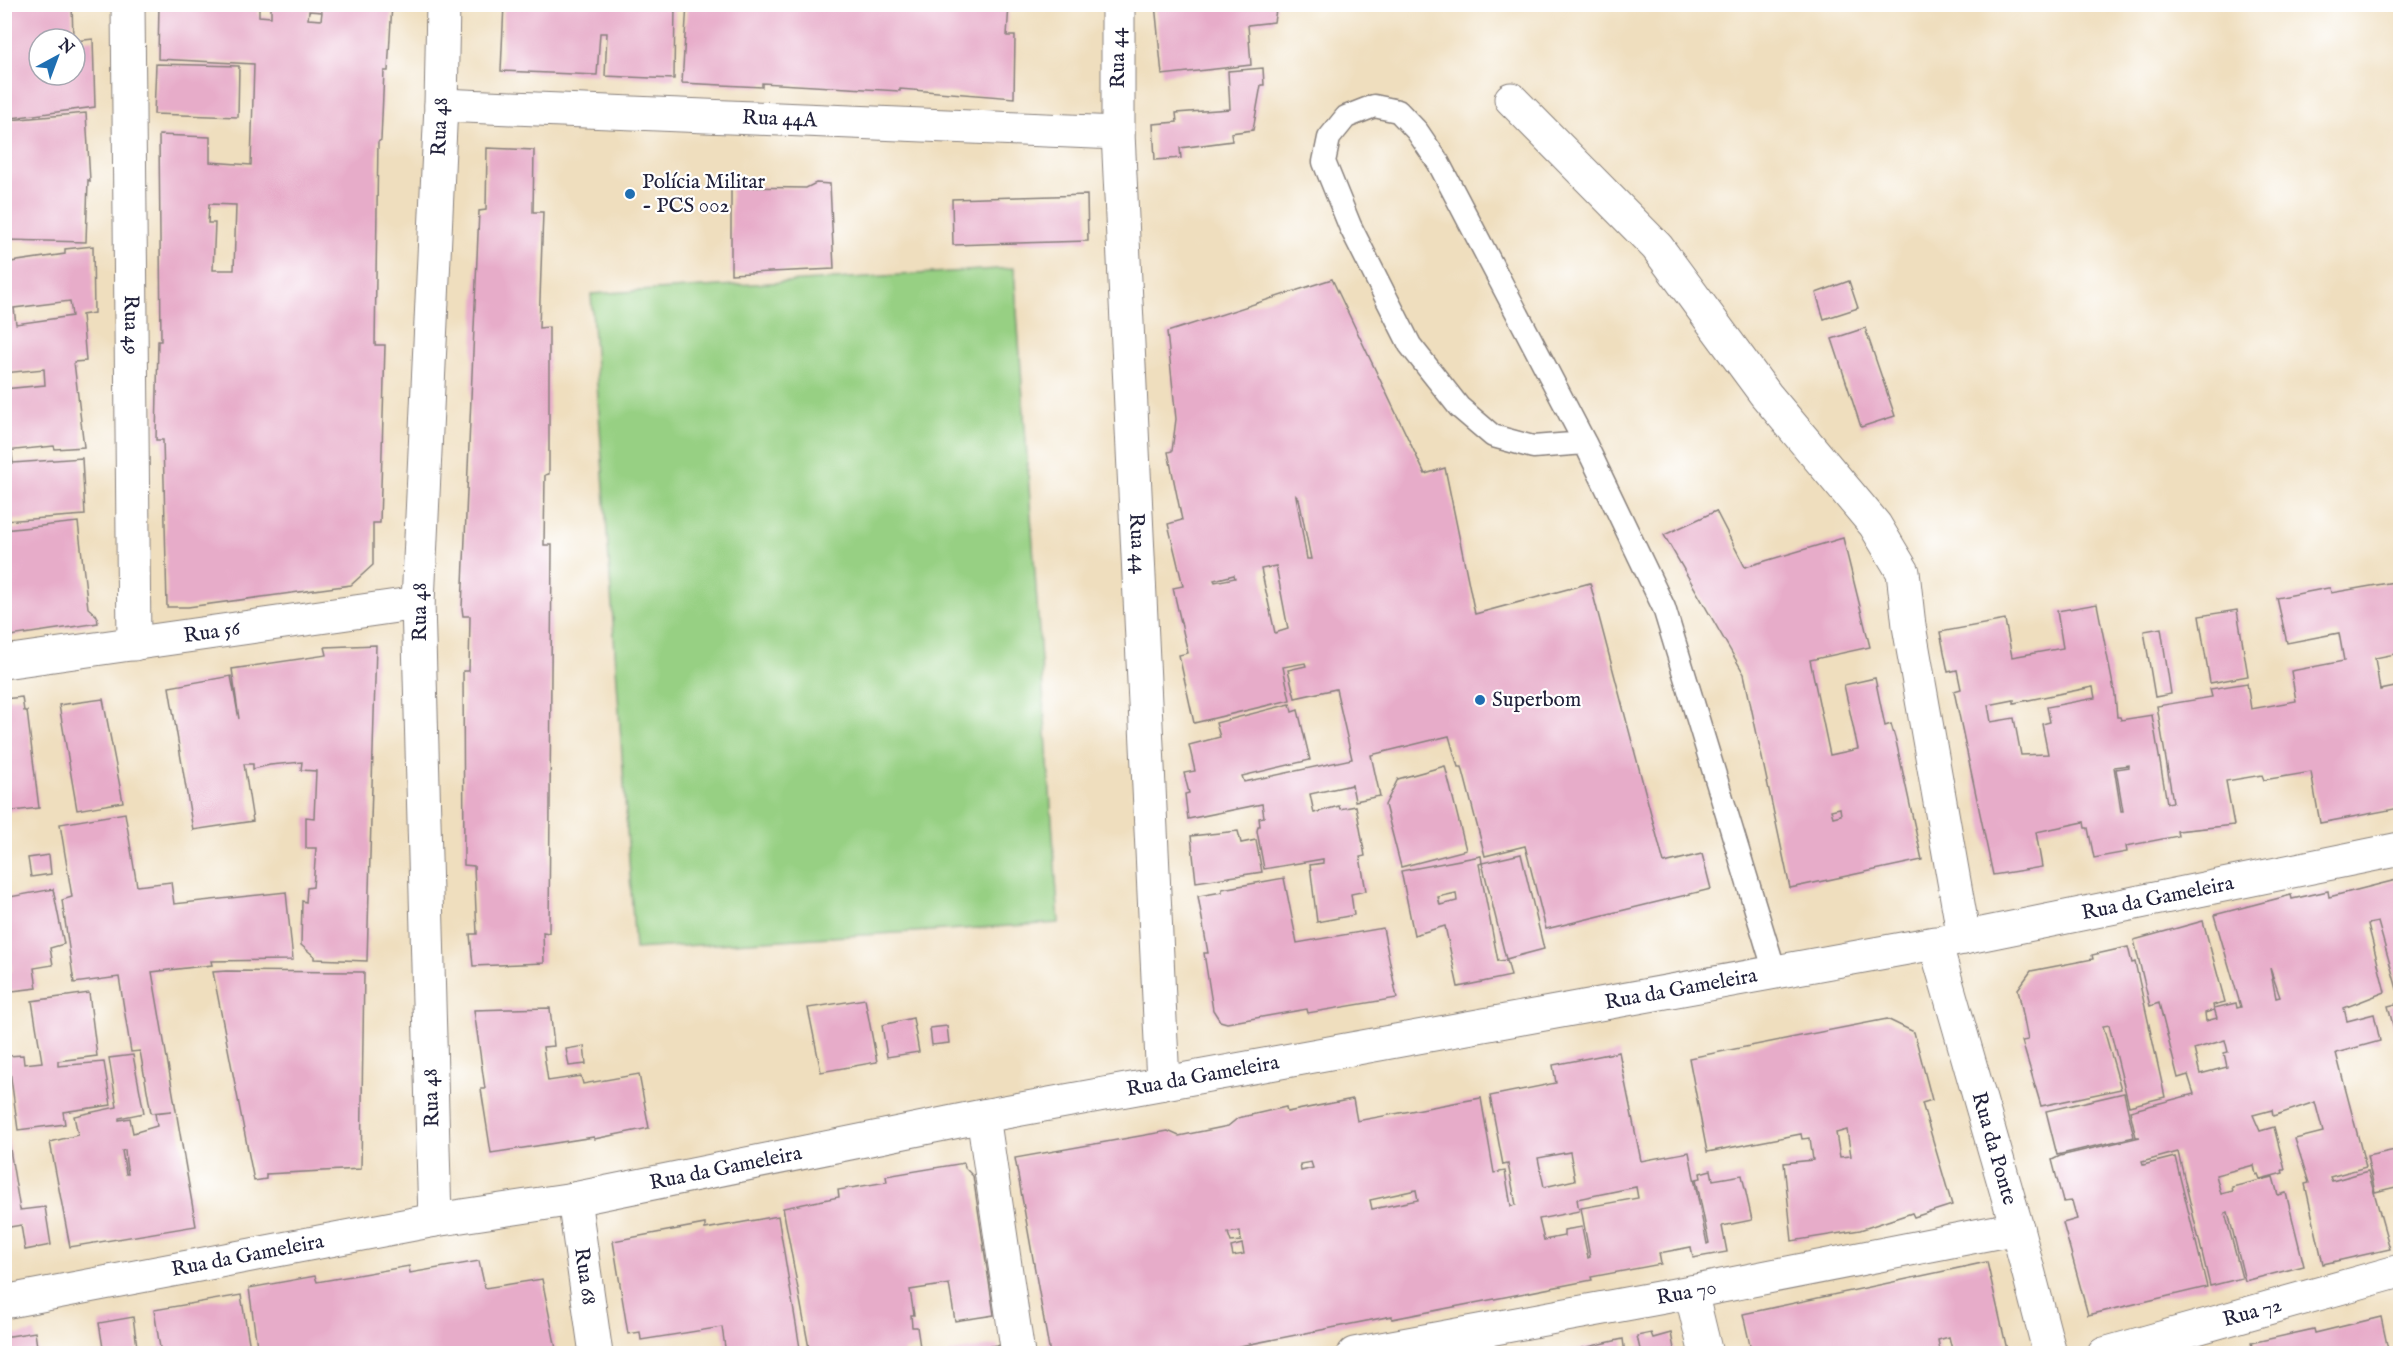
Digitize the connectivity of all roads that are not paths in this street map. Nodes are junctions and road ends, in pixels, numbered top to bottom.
1 (128, 4) edge
2 (443, 4) edge
3 (1118, 4) edge
4 (1511, 99) dead end
5 (441, 105) junction
6 (1118, 133) junction
7 (1584, 443) junction
8 (418, 603) junction
9 (134, 644) junction
10 (4, 662) edge
11 (2400, 849) edge
12 (1950, 940) junction
13 (1775, 972) junction
14 (1163, 1083) junction
15 (983, 1116) junction
16 (574, 1199) junction
17 (435, 1220) junction
18 (2017, 1228) junction
19 (2400, 1271) edge
20 (1691, 1292) junction
21 (4, 1302) edge
22 (596, 1353) edge
23 (1018, 1353) edge
24 (1354, 1353) edge
25 (1706, 1353) edge
26 (2050, 1353) edge
27 (2104, 1353) edge

1 - 9 street, Rua 49
2 - 5 street, Rua 48
3 - 6 street, Rua 44
4 - 12 street, Rua da Ponte
5 - 6 street, Rua 44A
5 - 8 street, Rua 48
6 - 14 street, Rua 44
7 - 7 lane
7 - 13 lane
8 - 9 street, Rua 56
8 - 17 street, Rua 48
9 - 10 street, Rua 56
11 - 12 street, Rua da Gameleira
12 - 13 street, Rua da Gameleira
12 - 18 street, Rua da Ponte
13 - 14 street, Rua da Gameleira
14 - 15 street, Rua da Gameleira
15 - 16 street, Rua da Gameleira
15 - 23 street
16 - 17 street, Rua da Gameleira
16 - 22 street, Rua 68
17 - 21 street, Rua da Gameleira
18 - 20 street, Rua 70
18 - 26 street, Rua da Ponte
19 - 27 street, Rua 72
20 - 24 street, Rua 70
20 - 25 street

